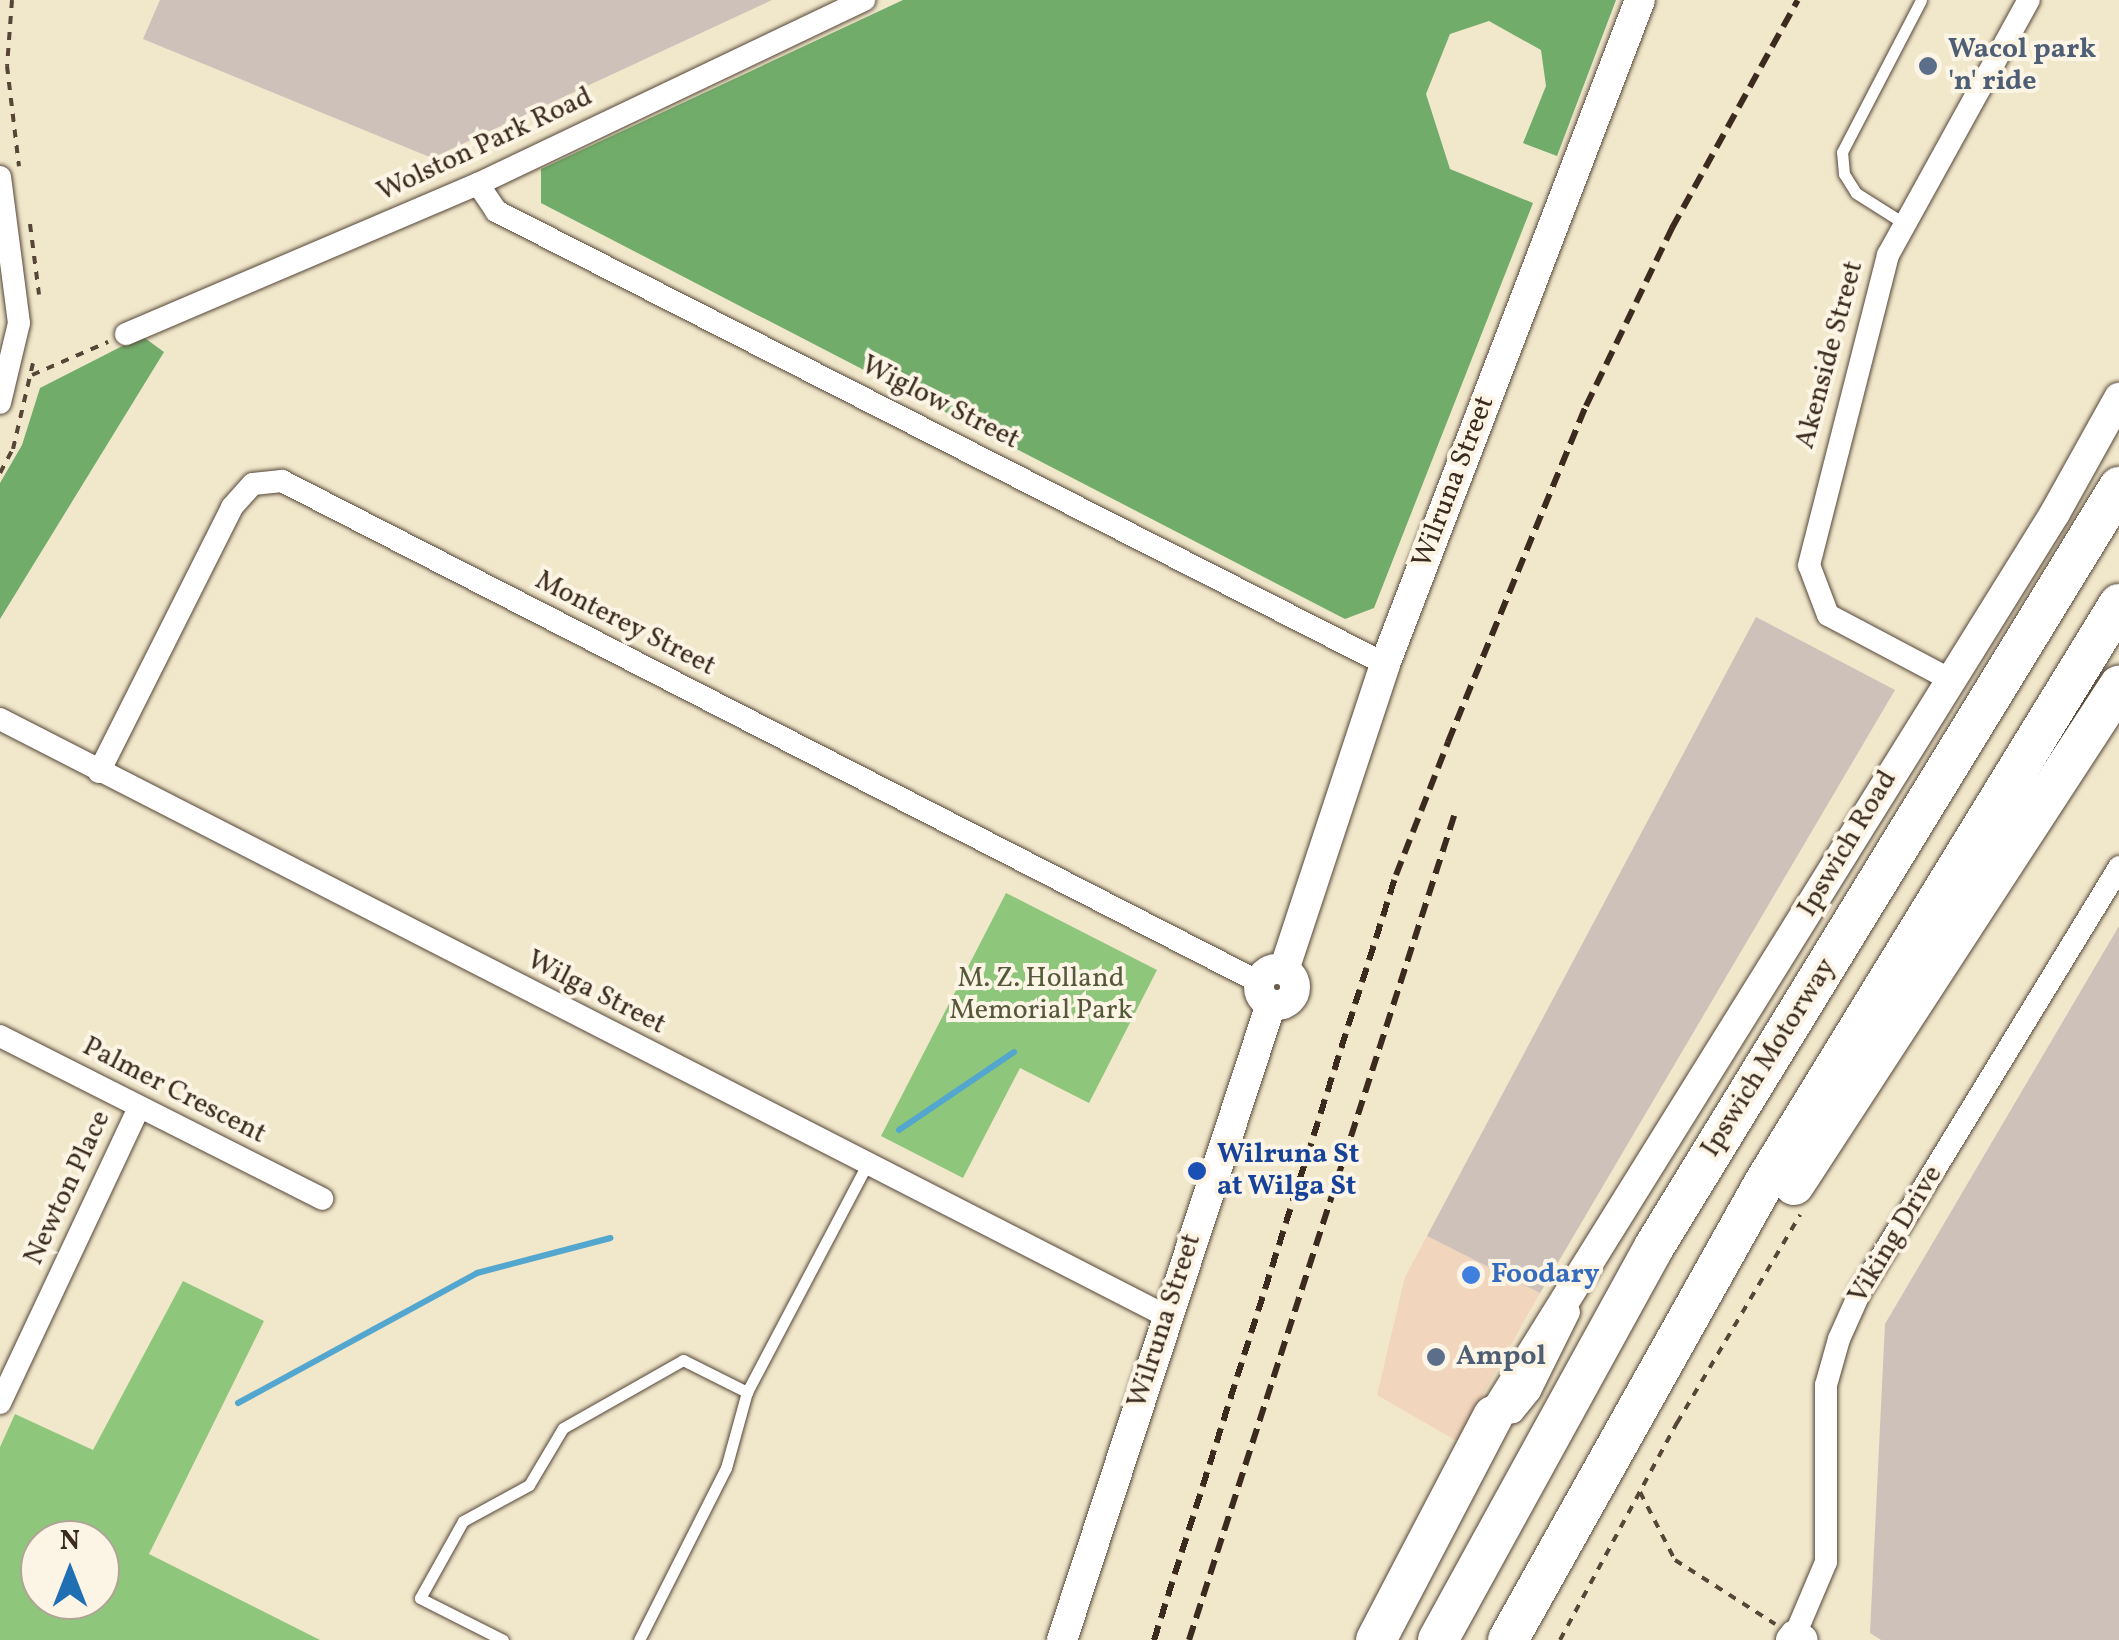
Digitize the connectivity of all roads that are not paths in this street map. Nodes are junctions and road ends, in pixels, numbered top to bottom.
1 (864, 0) edge
2 (1640, 0) edge
3 (1921, 0) edge
4 (2029, 0) edge
5 (0, 176) edge
6 (478, 184) junction
7 (1905, 224) junction
8 (126, 334) road end
9 (2119, 398) edge
10 (0, 403) edge
11 (2119, 487) edge
12 (2119, 604) edge
13 (1384, 664) junction
14 (1951, 680) junction
15 (2119, 686) edge
16 (0, 719) edge
17 (99, 772) junction
18 (2119, 867) edge
19 (1272, 985) junction
20 (0, 1036) edge
21 (139, 1107) junction
22 (866, 1166) junction
23 (322, 1199) dead end
24 (1710, 1275) junction
25 (1166, 1316) junction
26 (747, 1392) junction
27 (0, 1403) edge
28 (1493, 1416) joint
29 (1796, 1638) edge
30 (503, 1640) edge
31 (639, 1640) edge
32 (1062, 1640) edge
33 (1376, 1640) edge
34 (1438, 1640) edge
35 (1508, 1640) edge

1 - 6 street, Wolston Park Road
2 - 13 main road, Wilruna Street
3 - 7 lane
4 - 7 street, Akenside Street
5 - 10 street
6 - 8 street, Wolston Park Road
6 - 13 street, Wiglow Street
7 - 14 street, Akenside Street
9 - 14 main road, Ipswich Road
11 - 34 highway, Ipswich Motorway
12 - 24 highway
13 - 19 main road, Wilruna Street
14 - 28 main road, Ipswich Road
15 - 24 highway
16 - 17 street, Wilga Street
17 - 19 street, Monterey Street
17 - 22 street, Wilga Street
18 - 29 street, Viking Drive
19 - 25 main road, Wilruna Street
20 - 21 street, Palmer Crescent
21 - 23 street, Palmer Crescent
21 - 27 street, Newton Place
22 - 25 street, Wilga Street
22 - 26 lane
24 - 35 highway
25 - 32 main road, Wilruna Street
26 - 30 lane
26 - 31 lane
28 - 33 highway

